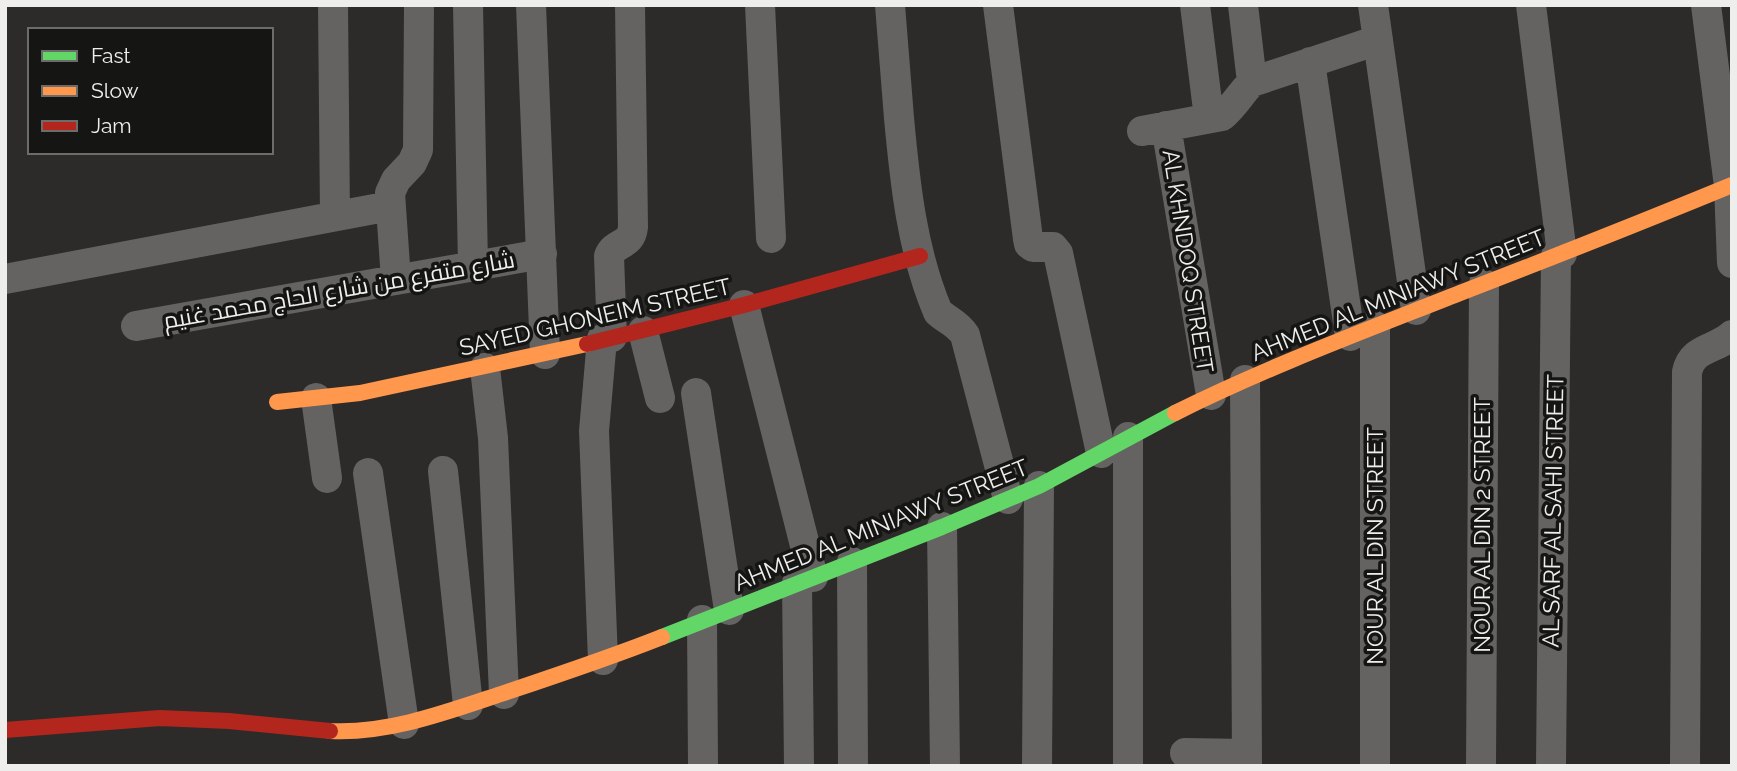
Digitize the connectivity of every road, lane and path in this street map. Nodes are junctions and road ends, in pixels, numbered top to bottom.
1 (333, 5) edge
2 (419, 5) edge
3 (468, 5) edge
4 (531, 5) edge
5 (630, 5) edge
6 (760, 5) edge
7 (890, 5) edge
8 (998, 5) edge
9 (1195, 5) edge
10 (1243, 5) edge
11 (1373, 5) edge
12 (1531, 5) edge
13 (1706, 5) edge
14 (1378, 40) junction
15 (1310, 62) junction
16 (1252, 82) junction
17 (1209, 118) junction
18 (1730, 185) edge
19 (390, 206) junction
20 (335, 216) junction
21 (771, 238) dead end
22 (541, 254) junction
23 (1559, 255) junction
24 (920, 256) junction
25 (1732, 263) edge
26 (473, 267) junction
27 (5, 279) edge
28 (396, 281) junction
29 (1483, 284) junction
30 (744, 305) junction
31 (1416, 310) junction
32 (136, 326) dead end
33 (643, 331) junction
34 (1362, 331) junction
35 (1732, 335) edge
36 (607, 338) junction
37 (545, 354) junction
38 (485, 368) junction
39 (1245, 380) junction
40 (696, 393) dead end
41 (1211, 395) junction
42 (316, 398) junction
43 (660, 398) dead end
44 (277, 402) dead end
45 (1128, 437) junction
46 (1101, 453) junction
47 (443, 471) dead end
48 (368, 473) dead end
49 (327, 478) dead end
50 (1039, 486) junction
51 (1008, 499) junction
52 (942, 527) junction
53 (852, 562) junction
54 (805, 580) junction
55 (716, 615) junction
56 (603, 660) junction
57 (503, 694) junction
58 (468, 705) junction
59 (404, 724) junction
60 (5, 730) edge
61 (1185, 753) dead end
62 (1247, 760) edge
63 (703, 766) edge
64 (799, 766) edge
65 (853, 766) edge
66 (945, 766) edge
67 (1037, 766) edge
68 (1128, 766) edge
69 (1375, 766) edge
70 (1481, 766) edge
71 (1550, 766) edge
72 (1685, 766) edge

1 - 20 street
2 - 19 street
3 - 26 street
4 - 22 street
5 - 36 street
6 - 21 street
7 - 24 street
8 - 46 street
9 - 17 street
10 - 16 street
11 - 14 street
12 - 23 street, AL SARF AL SAHI STREET
13 - 18 street
14 - 15 street
14 - 31 street
15 - 16 street
15 - 34 street, NOUR AL DIN STREET
16 - 17 street
17 - 41 street, AL KHNDOQ STREET
18 - 23 street, AHMED AL MINIAWY STREET
18 - 25 street
19 - 20 street
19 - 28 street
20 - 27 street
22 - 26 street, شارع متفرع من شارع الحاج محمد غنيم
22 - 37 street
23 - 29 street, AHMED AL MINIAWY STREET
23 - 71 street, AL SARF AL SAHI STREET
24 - 30 street, SAYED GHONEIM STREET
24 - 51 street
26 - 28 street, شارع متفرع من شارع الحاج محمد غنيم
28 - 32 street, شارع متفرع من شارع الحاج محمد غنيم
29 - 31 street, AHMED AL MINIAWY STREET
29 - 70 street, NOUR AL DIN 2 STREET
30 - 33 street, SAYED GHONEIM STREET
30 - 54 street
31 - 34 street, AHMED AL MINIAWY STREET
33 - 36 street, SAYED GHONEIM STREET
33 - 43 street
34 - 39 street, AHMED AL MINIAWY STREET
34 - 69 street, NOUR AL DIN STREET
35 - 72 street
36 - 37 street, SAYED GHONEIM STREET
36 - 56 street
37 - 38 street, SAYED GHONEIM STREET
38 - 42 street, SAYED GHONEIM STREET
38 - 57 street
39 - 41 street, AHMED AL MINIAWY STREET
39 - 62 street
40 - 55 street
41 - 45 street, AHMED AL MINIAWY STREET
42 - 44 street, SAYED GHONEIM STREET
42 - 49 street
45 - 46 street, AHMED AL MINIAWY STREET
45 - 68 street
46 - 50 street, AHMED AL MINIAWY STREET
47 - 58 street
48 - 59 street
50 - 51 street, AHMED AL MINIAWY STREET
50 - 67 street
51 - 52 street, AHMED AL MINIAWY STREET
52 - 53 street, AHMED AL MINIAWY STREET
52 - 66 street
53 - 54 street, AHMED AL MINIAWY STREET
53 - 65 street
54 - 55 street, AHMED AL MINIAWY STREET
54 - 64 street
55 - 56 street, AHMED AL MINIAWY STREET
55 - 63 street
56 - 57 street, AHMED AL MINIAWY STREET
57 - 58 street, AHMED AL MINIAWY STREET
58 - 59 street, AHMED AL MINIAWY STREET
59 - 60 street, AHMED AL MINIAWY STREET
61 - 62 street

